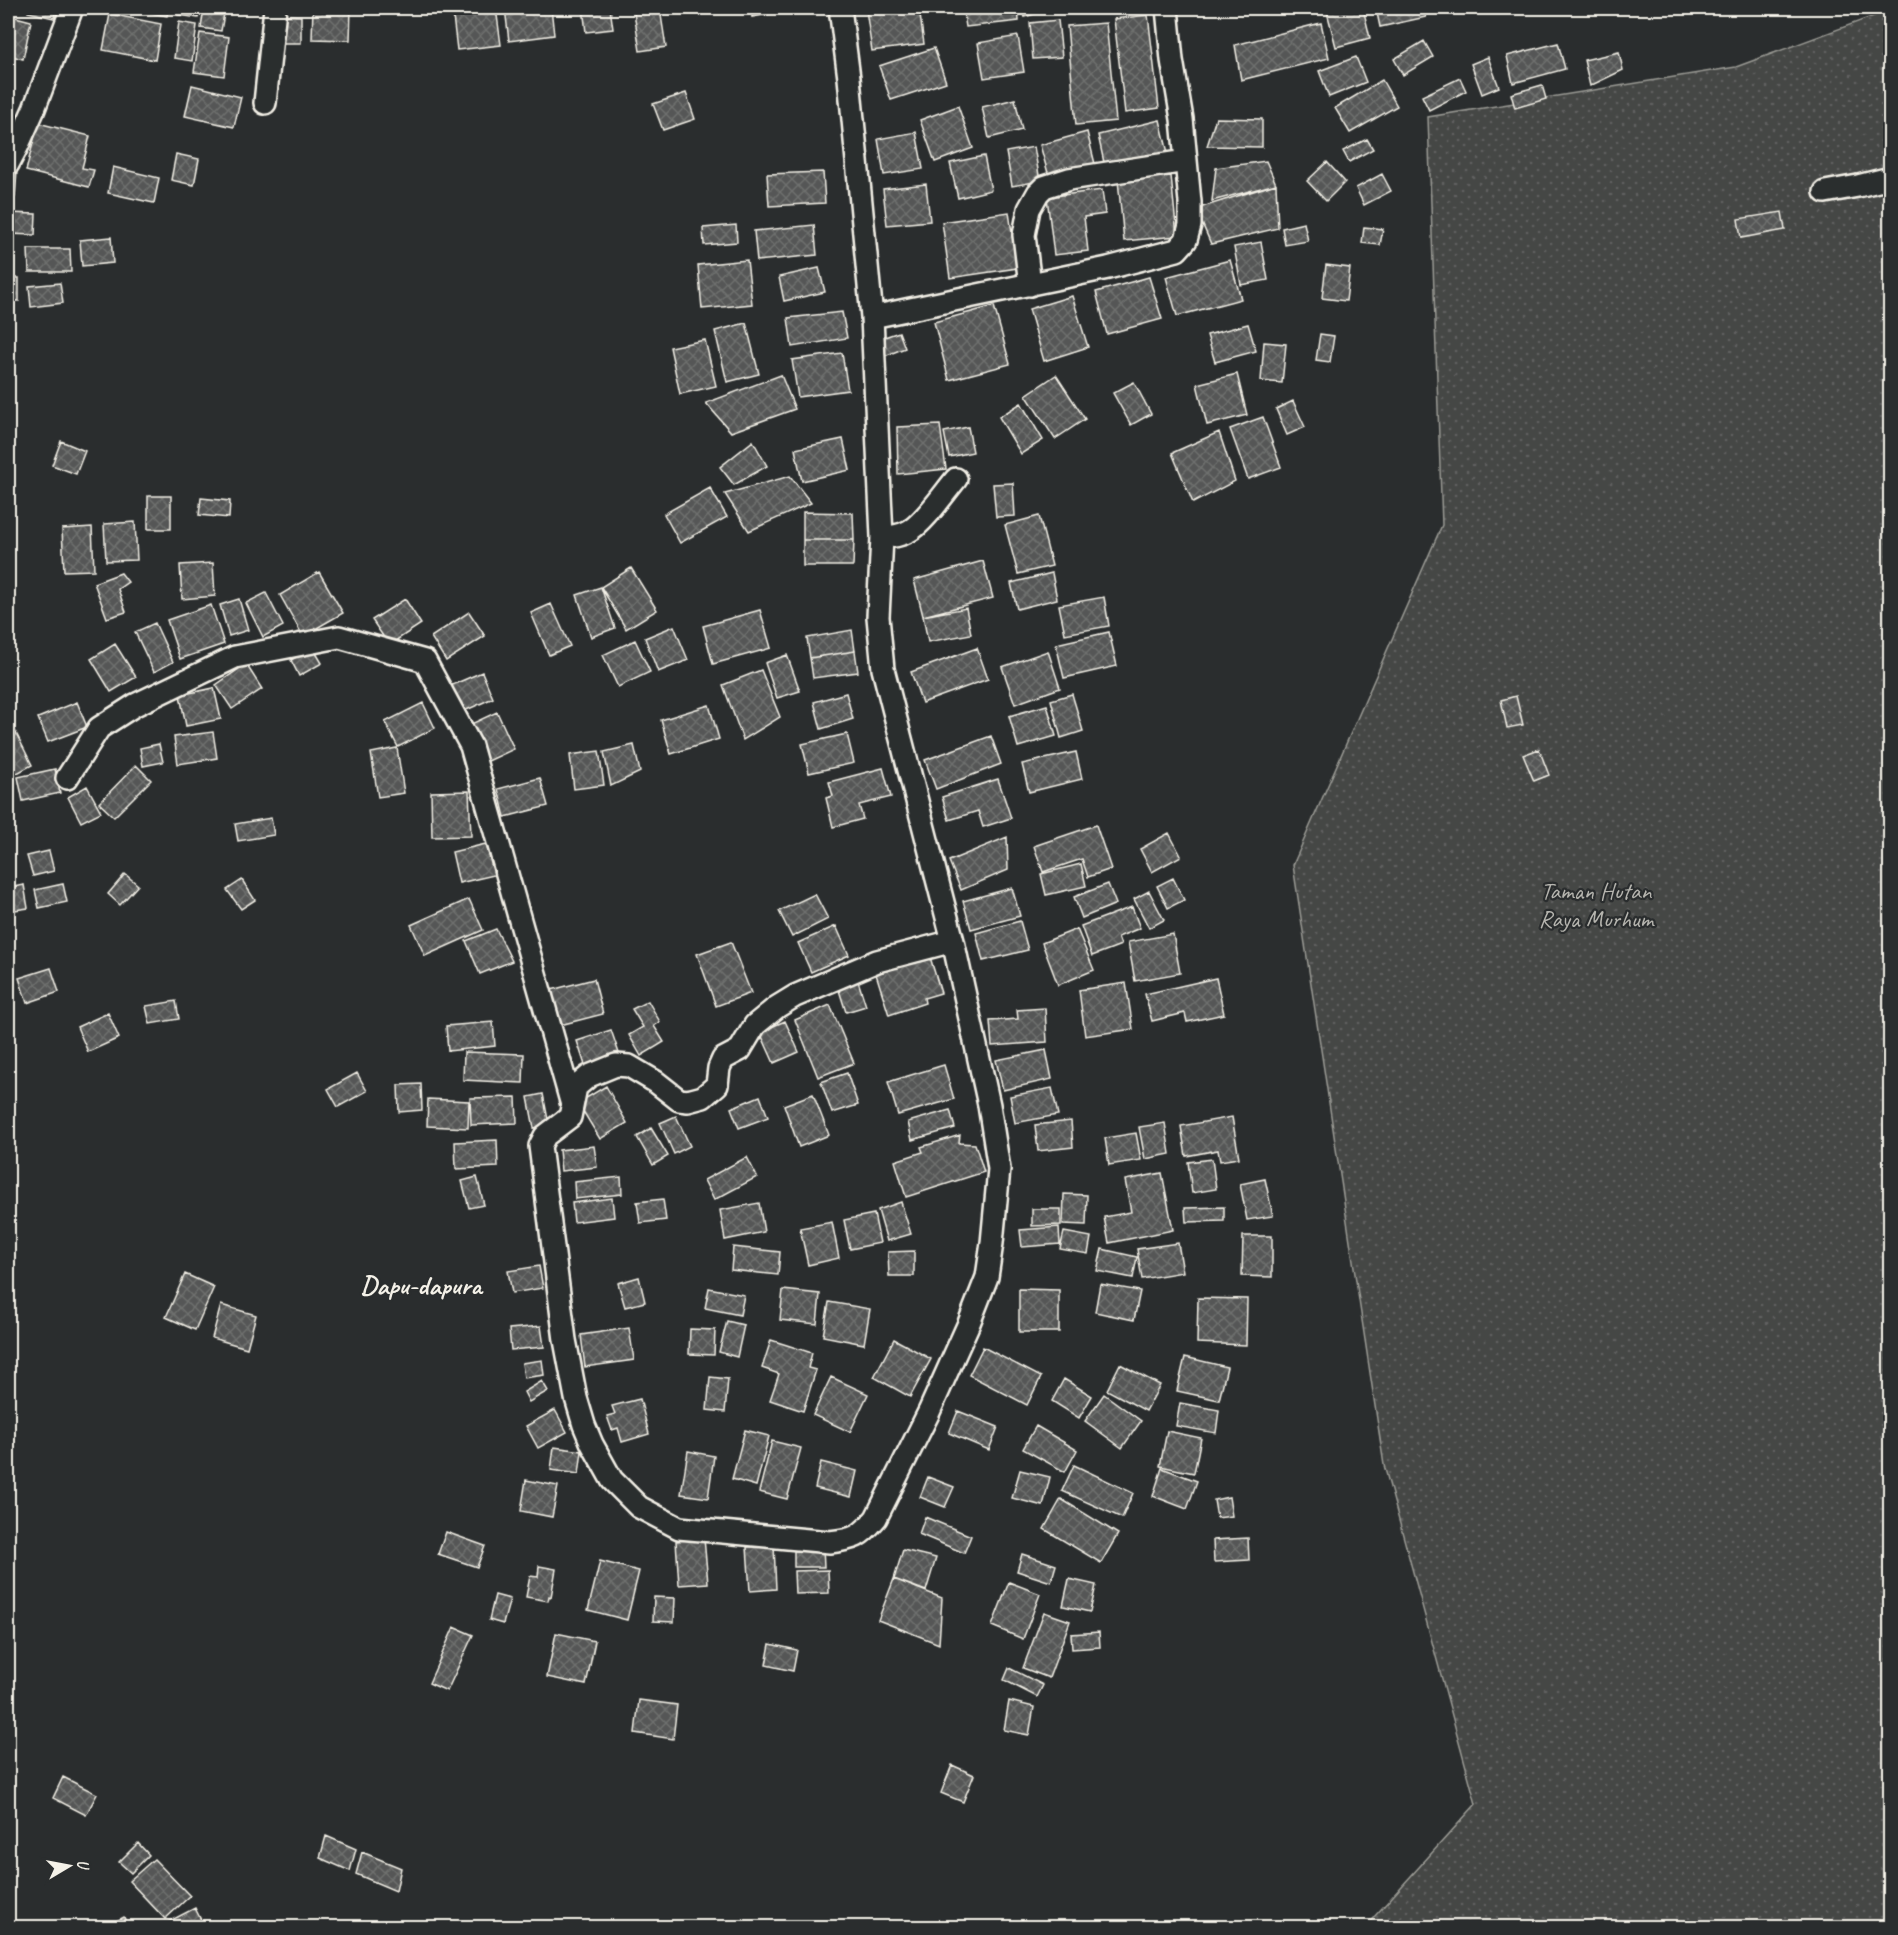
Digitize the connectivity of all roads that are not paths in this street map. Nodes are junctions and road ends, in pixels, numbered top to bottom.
1 (72, 8) edge
2 (274, 8) edge
3 (840, 8) edge
4 (1167, 8) edge
5 (265, 103) dead end
6 (1186, 161) junction
7 (8, 164) edge
8 (1890, 178) edge
9 (1825, 192) dead end
10 (1030, 285) junction
11 (872, 317) junction
12 (956, 478) dead end
13 (882, 537) junction
14 (67, 778) dead end
15 (952, 941) junction
16 (572, 1105) junction

1 - 7 street
2 - 5 street
3 - 11 street
4 - 6 street
6 - 10 street
6 - 10 street
8 - 9 street
10 - 11 street
11 - 13 street
12 - 13 street
13 - 15 street
14 - 16 street
15 - 16 street
15 - 16 street

